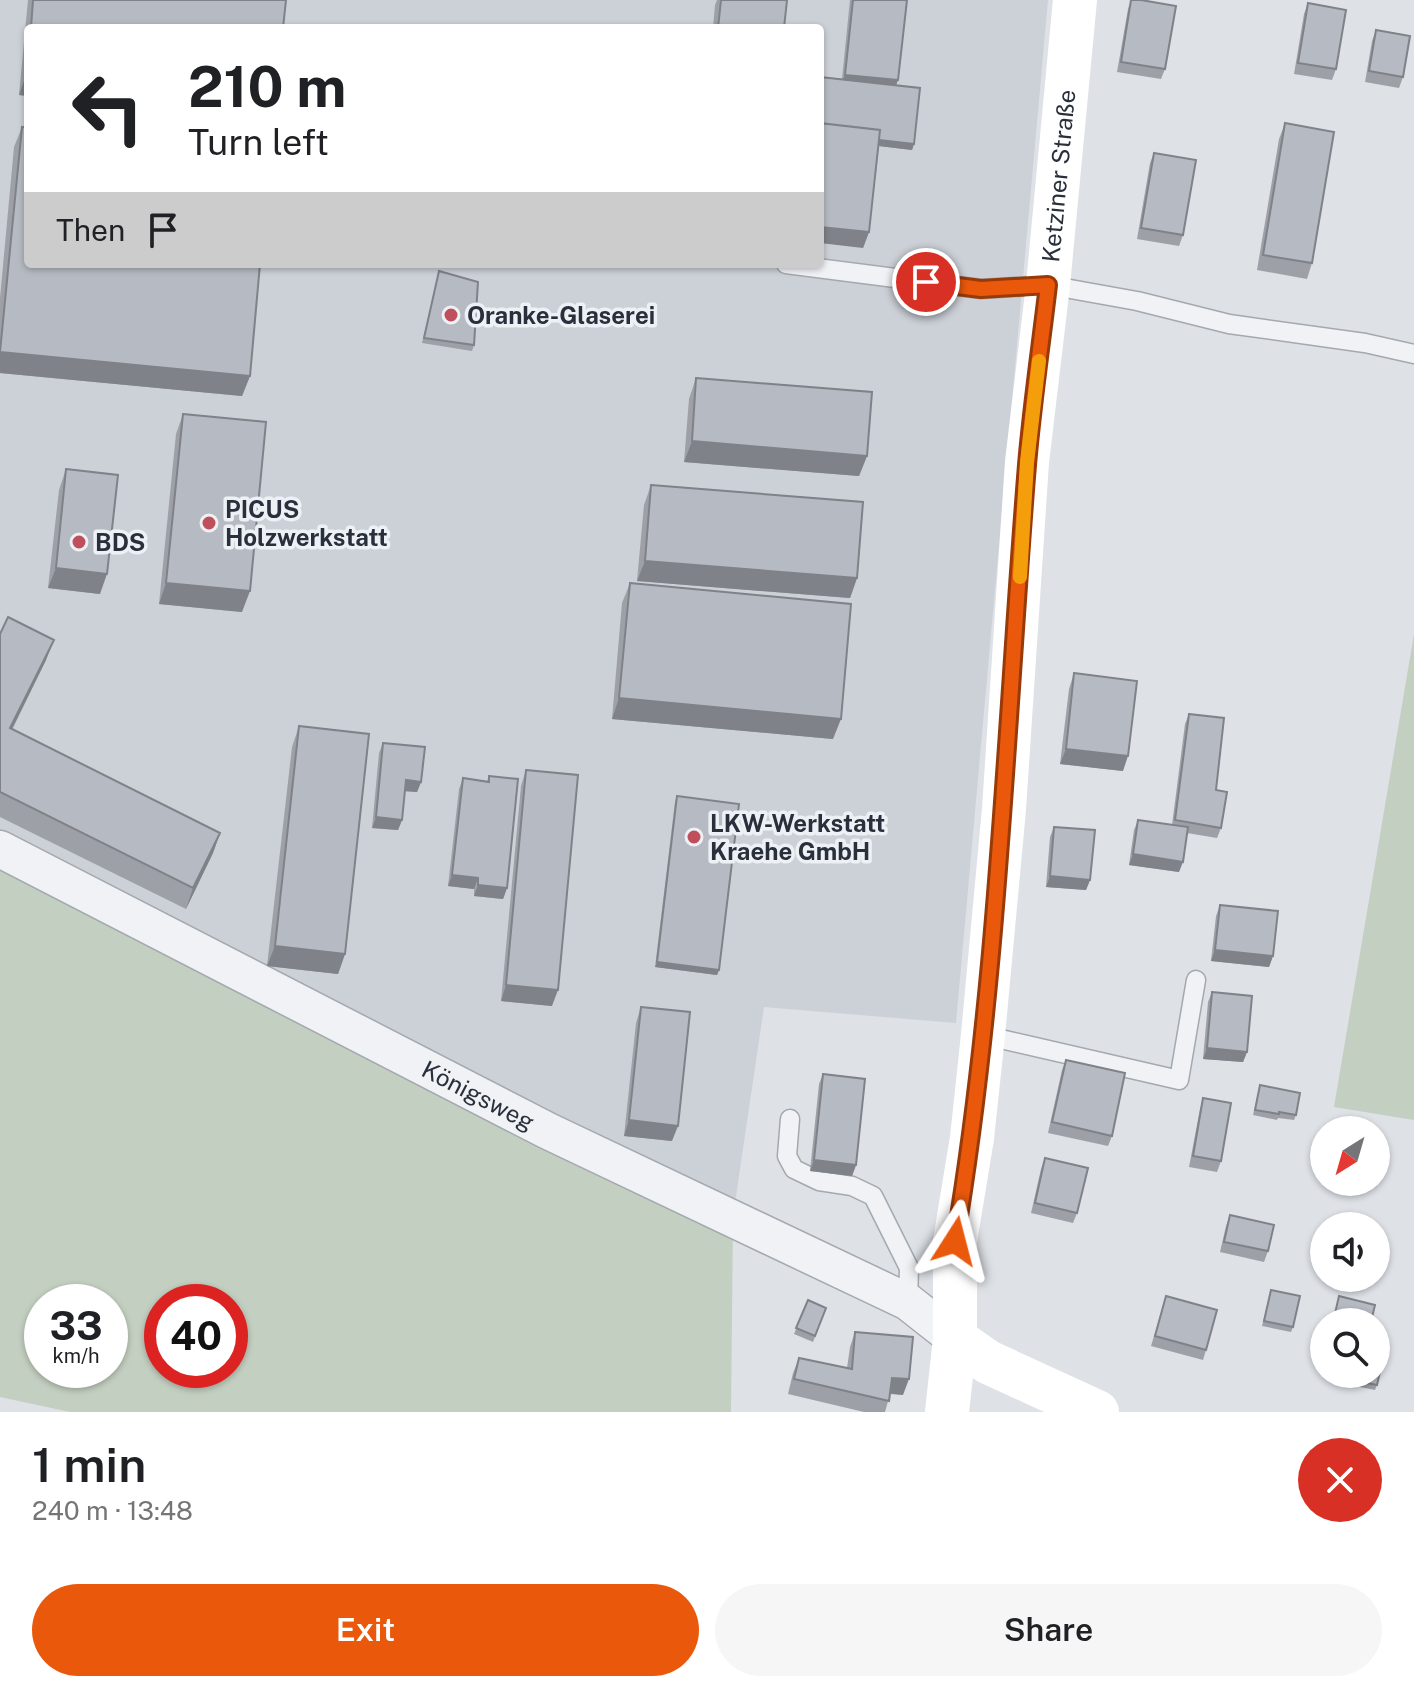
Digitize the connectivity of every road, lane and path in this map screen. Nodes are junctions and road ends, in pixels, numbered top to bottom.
1 (1075, 0) edge
2 (817, 268) edge
3 (1048, 285) junction
4 (1414, 354) edge
5 (0, 849) edge
6 (1196, 980) dead end
7 (983, 1035) junction
8 (790, 1119) dead end
9 (908, 1302) junction
10 (955, 1339) junction
11 (947, 1412) edge
12 (1097, 1412) edge

1 - 3 street, Ketziner Straße
2 - 3 lane
3 - 4 lane
3 - 7 street, Ketziner Straße
5 - 9 street, Königsweg
6 - 7 lane
7 - 10 street, Ketziner Straße
8 - 9 lane
9 - 10 street, Königsweg
10 - 11 street, Ketziner Straße
10 - 12 street

